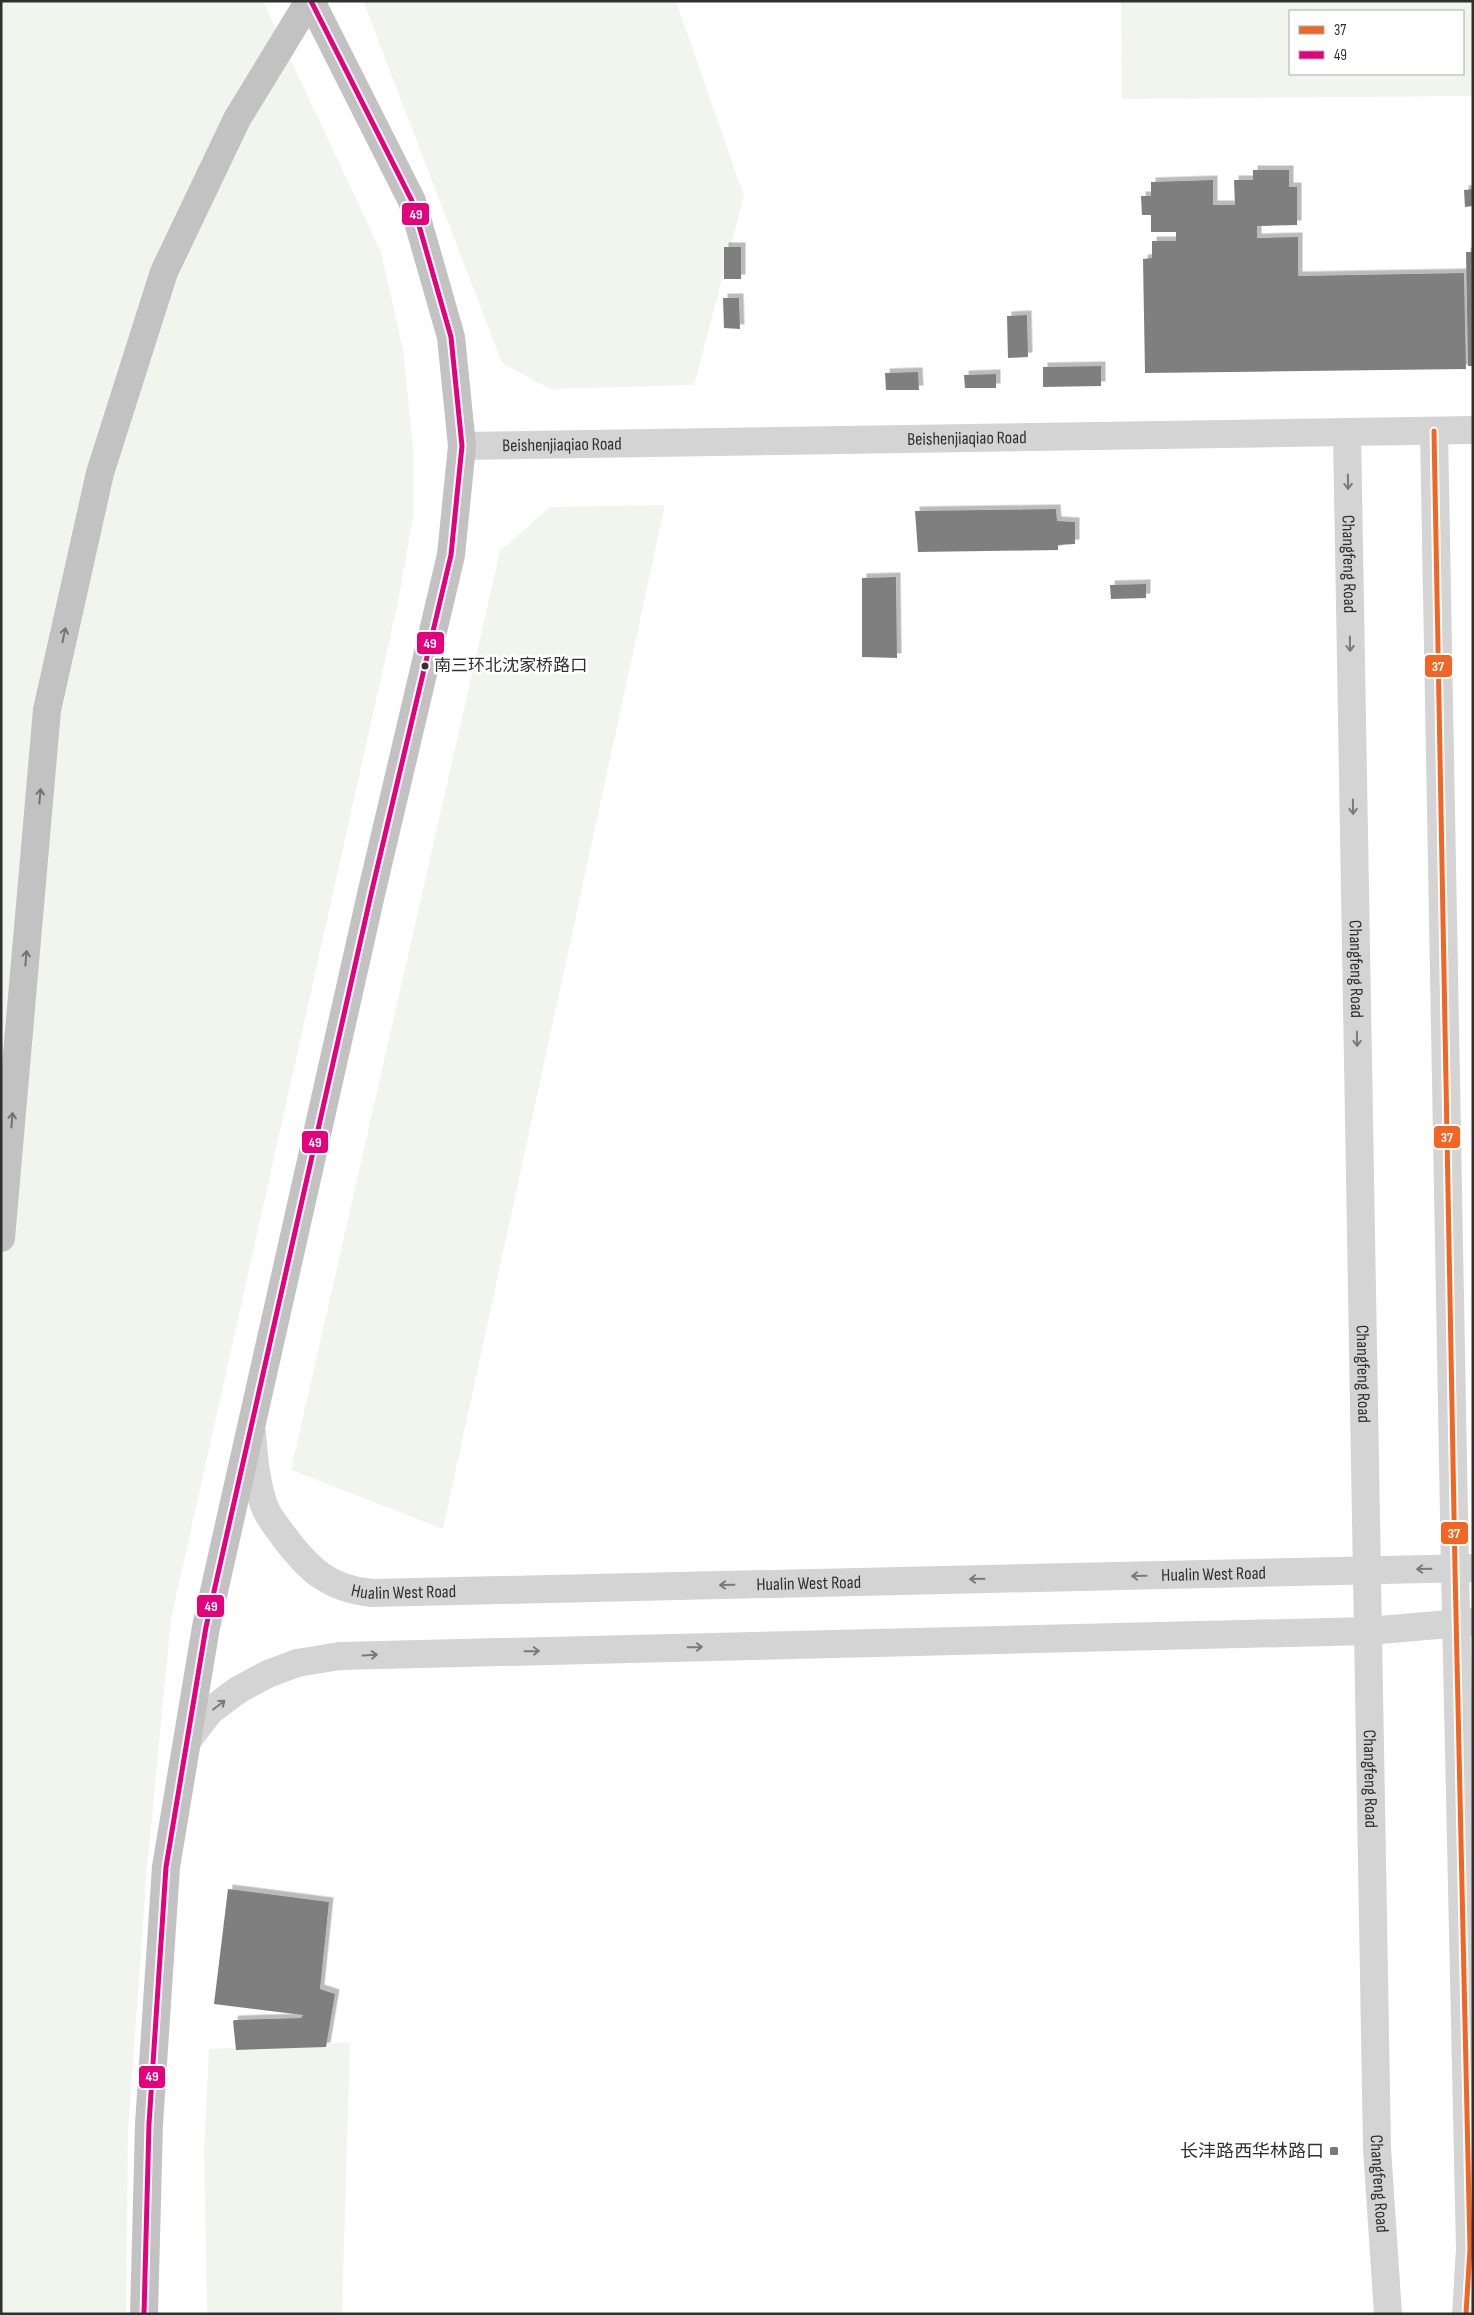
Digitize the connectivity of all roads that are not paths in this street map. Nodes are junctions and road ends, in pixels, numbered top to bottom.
1 (310, 1) edge
2 (1473, 430) edge
3 (1434, 431) junction
4 (1347, 433) junction
5 (462, 446) junction
6 (1, 1238) edge
7 (251, 1427) junction
8 (1464, 1569) edge
9 (1366, 1570) junction
10 (1465, 1622) edge
11 (1368, 1631) junction
12 (187, 1741) junction
13 (144, 2314) edge
14 (1388, 2314) edge
15 (1466, 2314) edge

1 - 5 highway
6 -> 1 highway
2 - 3 street, Beishenjiaqiao Road
3 - 4 street, Beishenjiaqiao Road
3 - 8 street
4 - 5 street, Beishenjiaqiao Road
4 -> 9 street, Changfeng Road
5 - 7 highway
9 -> 7 street, Hualin West Road
7 - 12 highway
8 -> 9 street, Hualin West Road
8 - 10 street
9 - 11 street, Changfeng Road
10 - 11 street
10 - 15 street
12 -> 11 street
11 - 14 street, Changfeng Road
12 - 13 highway

